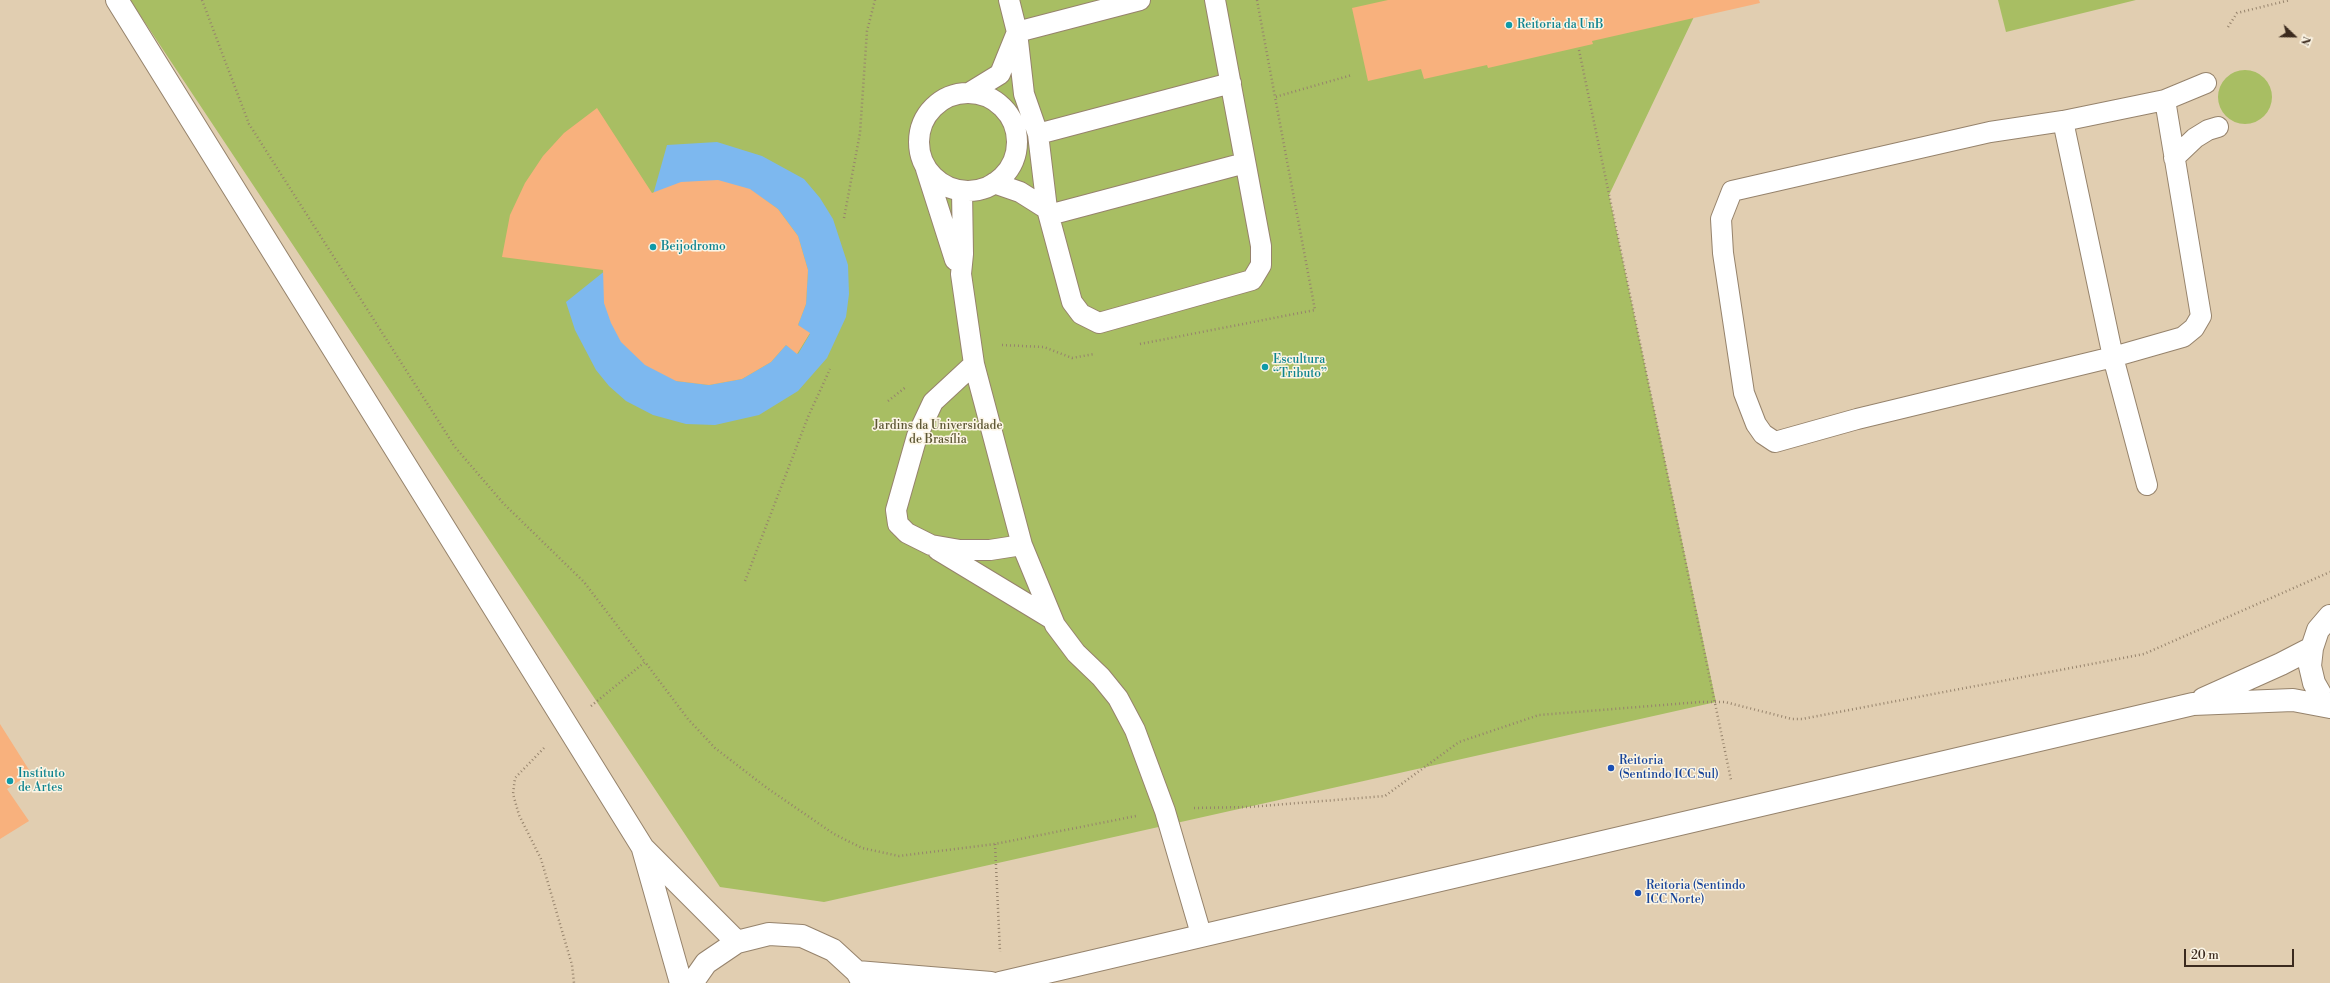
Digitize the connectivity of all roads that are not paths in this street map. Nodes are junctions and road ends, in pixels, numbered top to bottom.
1 (117, 0) edge
2 (1010, 0) edge
3 (1140, 0) edge
4 (1215, 0) edge
5 (1017, 32) junction
6 (1231, 83) junction
7 (2206, 83) dead end
8 (969, 93) junction
9 (2165, 100) junction
10 (2063, 121) junction
11 (2218, 127) dead end
12 (1038, 134) junction
13 (922, 158) junction
14 (2174, 158) junction
15 (1245, 163) junction
16 (994, 182) junction
17 (962, 191) junction
18 (1048, 212) junction
19 (961, 274) junction
20 (2113, 357) junction
21 (974, 364) junction
22 (2147, 485) dead end
23 (931, 546) junction
24 (1022, 546) junction
25 (2330, 616) edge
26 (1052, 619) junction
27 (2312, 648) junction
28 (2192, 704) junction
29 (2330, 706) edge
30 (642, 848) junction
31 (1201, 934) junction
32 (737, 942) junction
33 (860, 977) edge
34 (681, 983) edge
35 (692, 983) edge
36 (991, 983) edge
37 (1000, 983) edge

1 - 30 street
2 - 5 lane
3 - 5 lane
4 - 6 lane
5 - 8 lane
5 - 12 lane
6 - 12 lane
6 - 15 lane
7 - 9 lane
8 - 13 lane
8 - 16 lane
9 - 10 lane
9 - 14 lane
10 - 20 lane
10 - 20 lane
11 - 14 lane
12 - 18 lane
13 - 17 lane
13 - 19 lane
14 - 20 lane
15 - 18 lane
15 - 18 lane
16 - 17 lane
16 - 18 lane
17 - 19 lane
19 - 21 lane
20 - 22 lane
21 - 23 lane
21 - 24 lane
23 - 24 lane
23 - 26 lane
24 - 26 lane
25 - 27 street
26 - 31 lane
27 - 28 street
27 - 29 street
28 - 29 street
28 - 31 street
30 - 32 street
30 - 34 street
31 - 37 street
32 - 33 street
32 - 35 street
33 - 36 street

